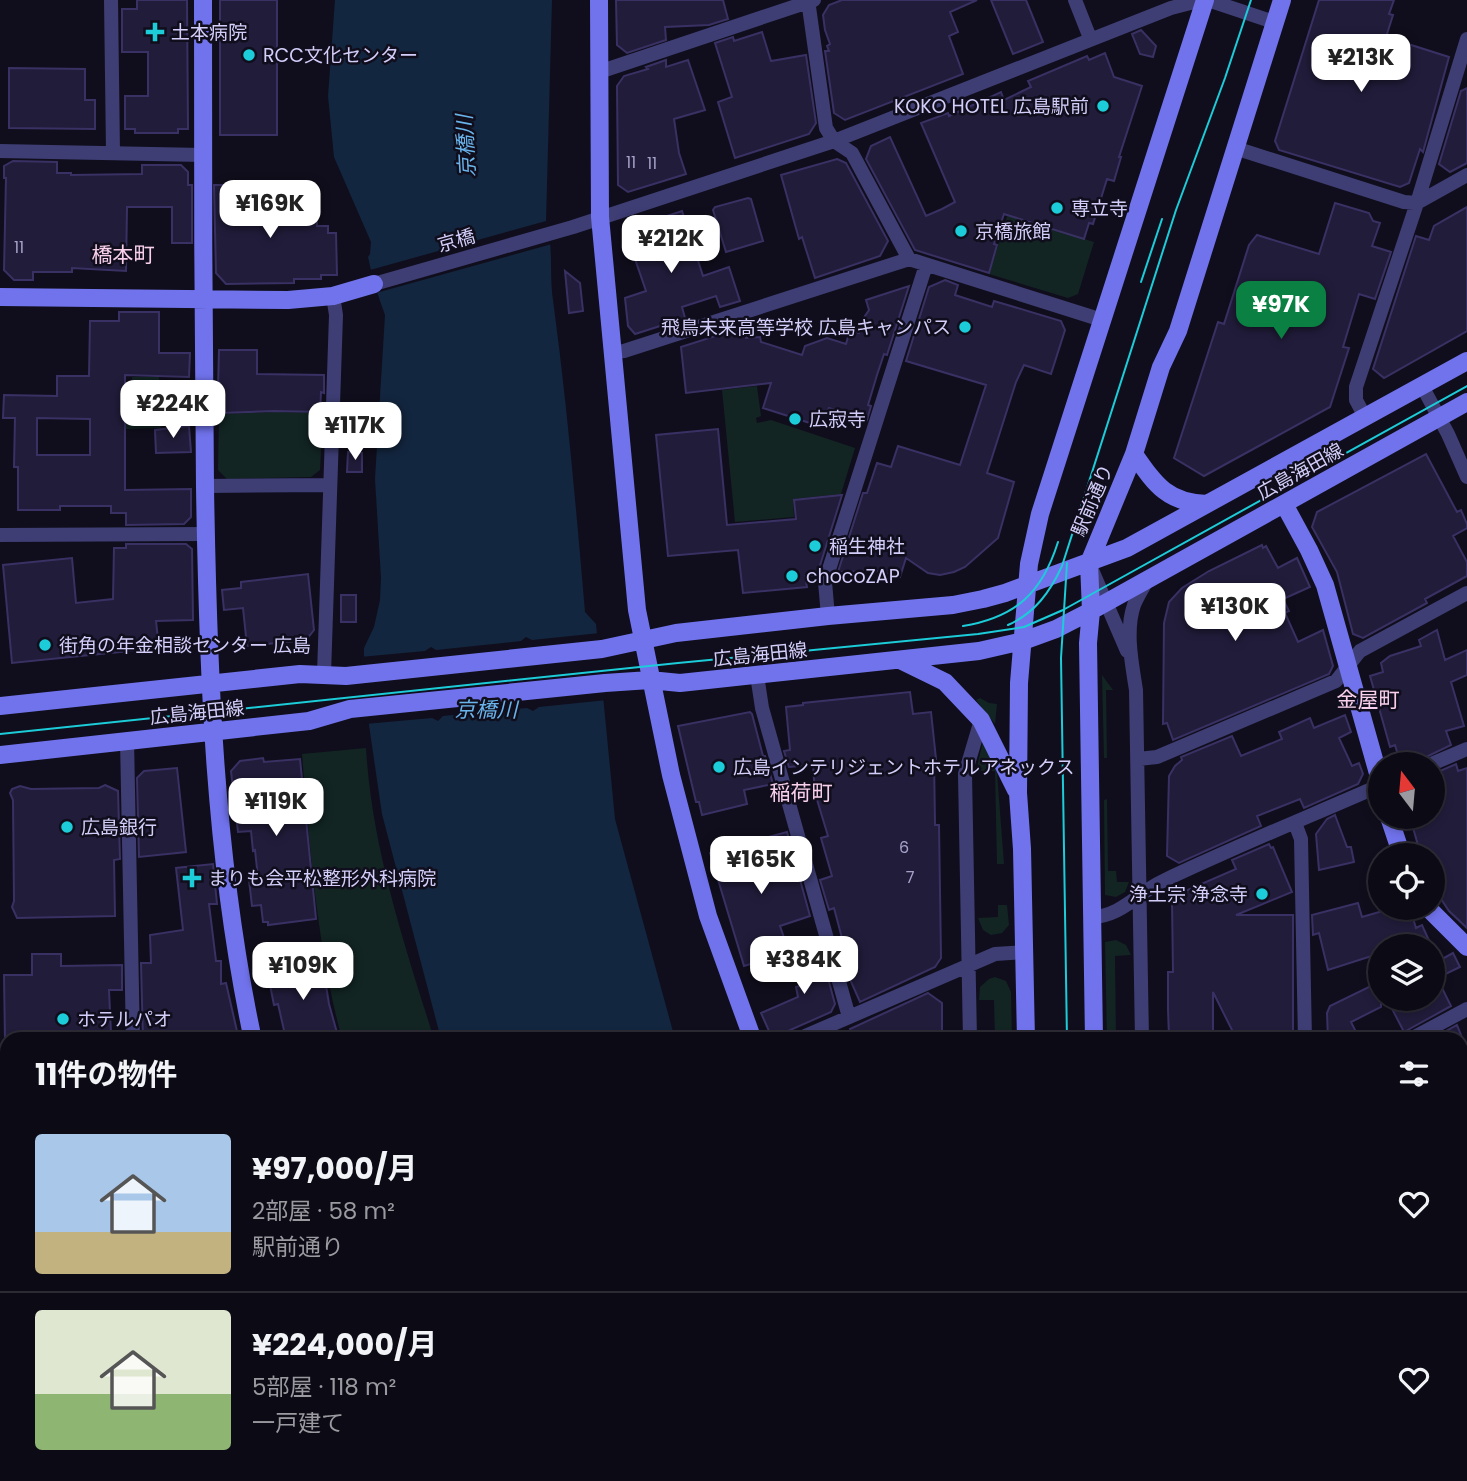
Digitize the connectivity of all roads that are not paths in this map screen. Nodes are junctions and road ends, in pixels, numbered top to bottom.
1 (111, 0) edge
2 (203, 0) edge
3 (599, 0) edge
4 (1076, 0) edge
5 (1205, 0) edge
6 (1282, 0) edge
7 (810, 1) edge
8 (1275, 22) junction
9 (1090, 38) junction
10 (1467, 39) edge
11 (1462, 71) edge
12 (600, 72) junction
13 (834, 141) junction
14 (1235, 148) junction
15 (0, 151) edge
16 (113, 152) junction
17 (203, 155) junction
18 (1467, 175) edge
19 (1417, 203) junction
20 (600, 217) junction
21 (909, 259) junction
22 (926, 265) junction
23 (374, 284) joint
24 (333, 296) junction
25 (0, 297) edge
26 (202, 300) junction
27 (1102, 320) junction
28 (612, 352) junction
29 (1467, 361) edge
30 (1422, 386) junction
31 (1467, 402) edge
32 (1365, 417) junction
33 (1438, 417) junction
34 (1134, 454) junction
35 (1467, 477) edge
36 (329, 485) junction
37 (205, 486) junction
38 (1207, 504) junction
39 (1284, 504) junction
40 (206, 534) junction
41 (0, 535) edge
42 (1088, 563) junction
43 (1147, 580) junction
44 (1027, 585) junction
45 (1467, 593) edge
46 (1098, 607) junction
47 (828, 616) junction
48 (642, 641) junction
49 (1023, 641) junction
50 (1131, 659) junction
51 (901, 660) junction
52 (1348, 668) junction
53 (324, 674) junction
54 (757, 675) junction
55 (650, 680) junction
56 (211, 682) junction
57 (0, 706) edge
58 (981, 720) junction
59 (214, 730) junction
60 (127, 740) junction
61 (1467, 749) edge
62 (1372, 752) edge
63 (0, 755) edge
64 (1446, 758) edge
65 (1138, 759) junction
66 (1368, 791) edge
67 (1018, 793) junction
68 (1295, 823) junction
69 (1140, 895) junction
70 (1092, 917) junction
71 (1439, 920) edge
72 (1467, 947) edge
73 (1024, 952) junction
74 (969, 965) junction
75 (1467, 1009) edge
76 (849, 1017) junction
77 (133, 1032) edge
78 (251, 1032) edge
79 (749, 1032) edge
80 (814, 1032) edge
81 (970, 1032) edge
82 (1026, 1032) edge
83 (1094, 1032) edge
84 (1142, 1032) edge
85 (1305, 1032) edge
86 (1424, 1032) edge

1 - 16 street
2 - 17 street
3 - 12 street
4 - 9 street
5 - 8 street
5 - 9 street, 京橋
5 - 27 street
6 - 8 street, 駅前通り
7 - 12 street
7 - 13 street
8 - 14 street, 駅前通り
9 - 13 street, 京橋
10 - 11 street
11 - 19 street
12 - 20 street
13 - 20 street, 京橋
13 - 21 street
14 - 19 street
14 - 34 street, 駅前通り
15 - 16 street
16 - 17 street
17 - 26 street
18 - 19 street
19 - 32 street
20 - 23 street, 京橋
20 - 28 street
21 - 22 street
21 - 28 street
22 - 27 street
22 - 47 street
23 - 24 street
24 - 26 street
24 - 36 street
25 - 26 street
26 - 37 street
27 - 44 street
28 - 48 street
29 - 30 street, 広島海田線
30 - 32 street, 広島海田線
30 - 33 street
31 - 33 street, 広島海田線
32 - 38 street, 広島海田線
33 - 35 street
33 - 39 street, 広島海田線
34 - 38 street
34 - 42 street, 駅前通り
36 - 37 street
36 - 53 street
37 - 40 street
38 - 42 street, 広島海田線
39 - 43 street, 広島海田線
39 - 52 street
40 - 41 street
40 - 56 street
42 - 44 street, 広島海田線
42 - 46 street, 駅前通り
43 - 46 street, 広島海田線
43 - 50 street
44 - 47 street, 広島海田線
44 - 49 street
45 - 52 street
46 - 49 street, 広島海田線
46 - 50 street
46 - 70 street, 駅前通り
47 - 48 street, 広島海田線
48 - 53 street, 広島海田線
48 - 55 street
49 - 51 street, 広島海田線
49 - 67 street
50 - 65 street
51 - 54 street, 広島海田線
51 - 58 street
52 - 62 street
52 - 65 street
53 - 56 street, 広島海田線
54 - 55 street, 広島海田線
54 - 76 street
55 - 59 street, 広島海田線
55 - 79 street
56 - 57 street, 広島海田線
56 - 59 street
58 - 67 street
58 - 74 street
59 - 60 street, 広島海田線
59 - 78 street
60 - 63 street, 広島海田線
60 - 77 street
61 - 64 street
65 - 69 street
66 - 68 street
67 - 73 street
68 - 69 street
68 - 85 street
69 - 70 street
69 - 84 street
70 - 83 street, 駅前通り
71 - 72 street
73 - 74 street
73 - 82 street
74 - 76 street
74 - 81 street
75 - 86 street
76 - 80 street

